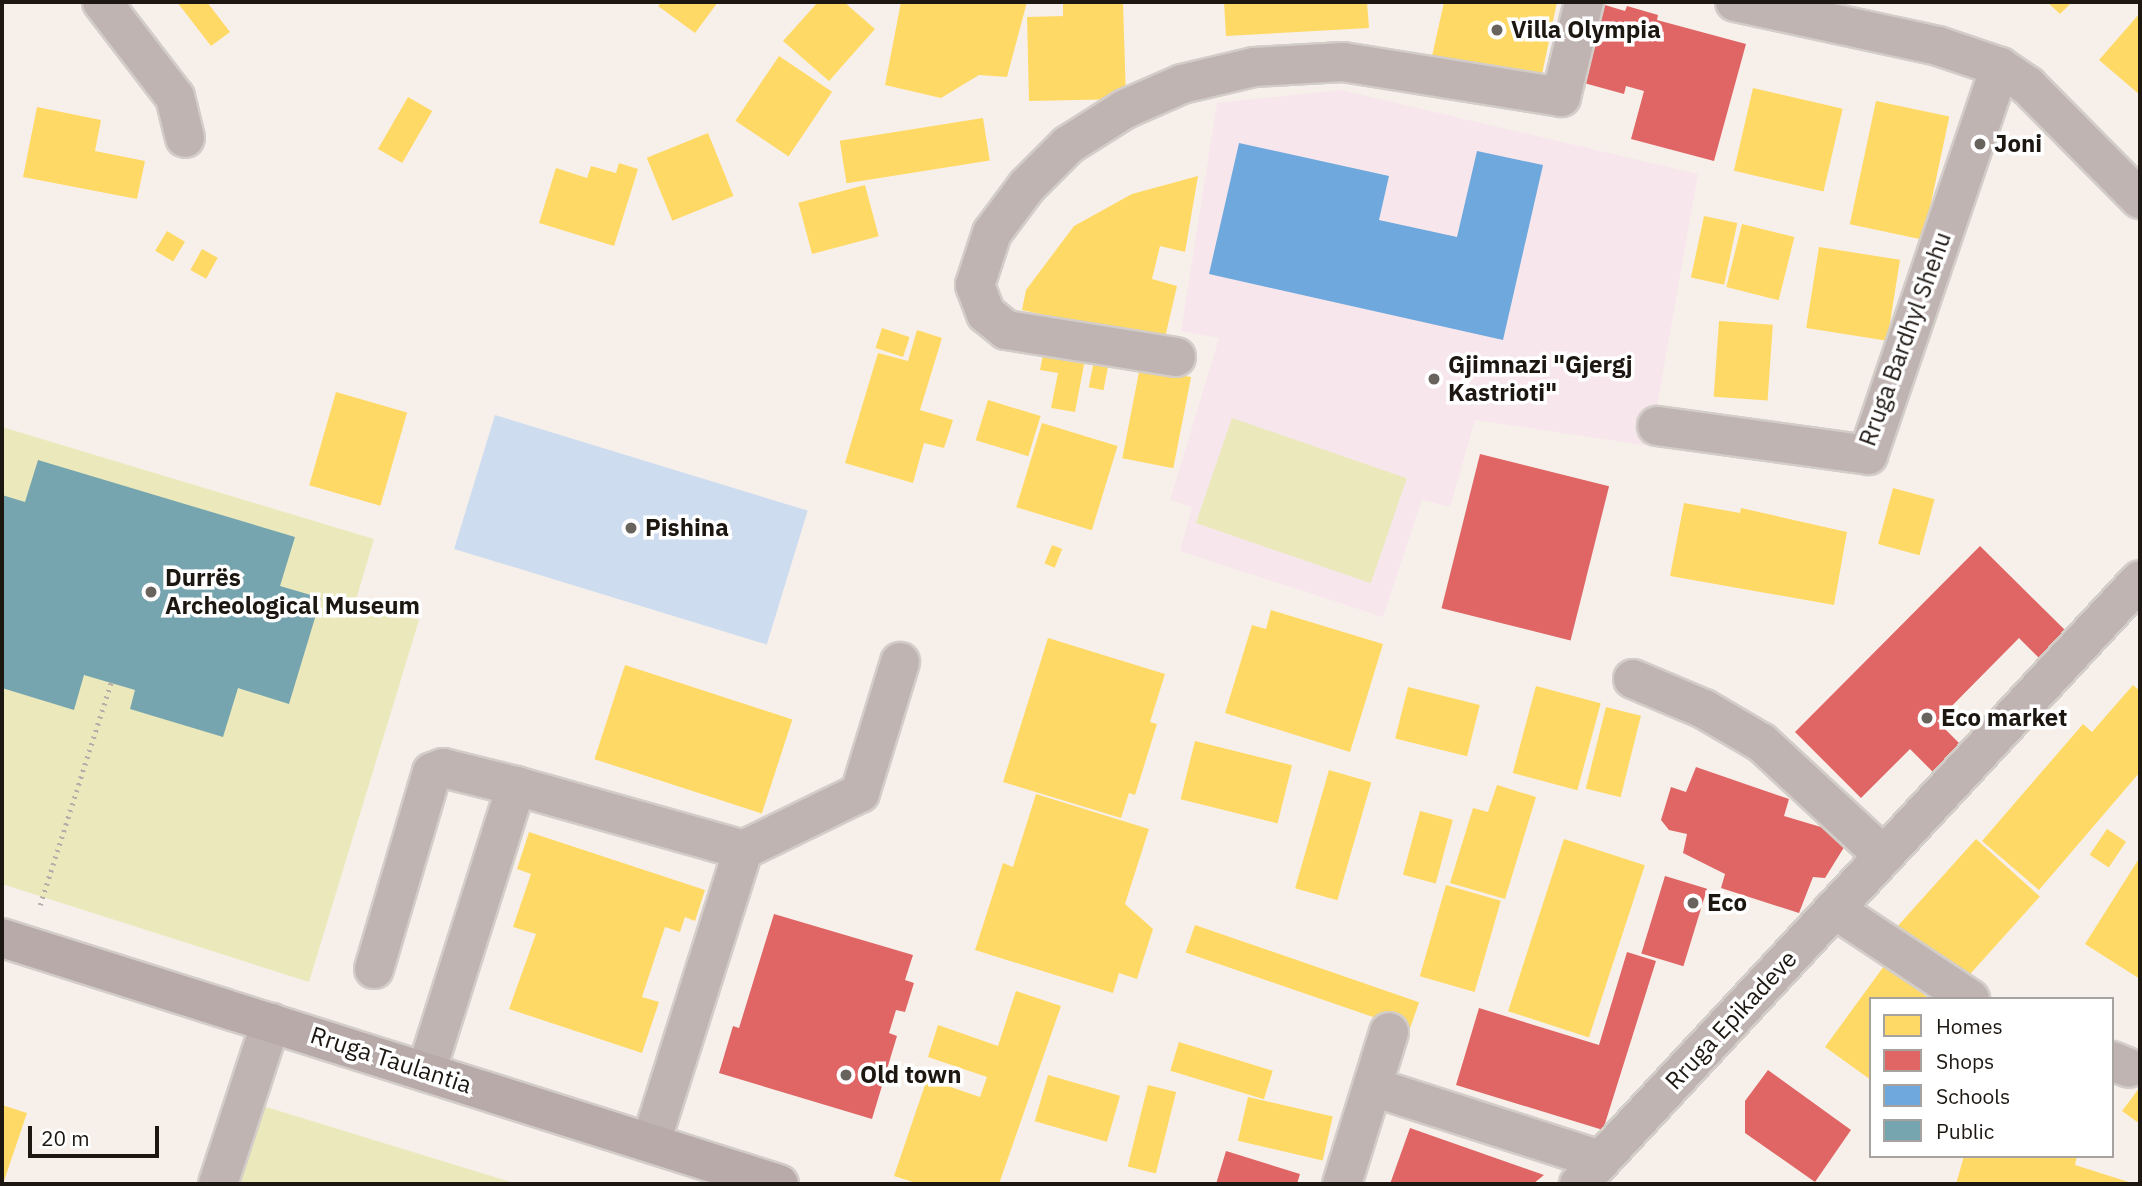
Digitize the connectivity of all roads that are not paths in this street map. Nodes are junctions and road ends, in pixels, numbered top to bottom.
1 (102, 2) edge
2 (1584, 2) edge
3 (1735, 2) edge
4 (2000, 67) junction
5 (185, 138) dead end
6 (2140, 199) edge
7 (1176, 357) dead end
8 (1657, 426) dead end
9 (2140, 580) edge
10 (900, 662) dead end
11 (1633, 680) dead end
12 (516, 786) junction
13 (743, 850) junction
14 (1884, 856) junction
15 (1834, 909) junction
16 (15, 942) edge
17 (374, 969) dead end
18 (1967, 997) edge
19 (271, 1022) junction
20 (1389, 1032) dead end
21 (426, 1072) junction
22 (1373, 1087) junction
23 (652, 1142) junction
24 (1590, 1172) edge
25 (218, 1184) edge
26 (779, 1184) edge
27 (1342, 1184) edge

1 - 5 street
2 - 7 street
3 - 4 street
4 - 6 street
4 - 8 street, Rruga Bardhyl Shehu
9 - 14 street, Rruga Epikadeve
10 - 13 street
11 - 14 street
12 - 13 street
12 - 17 street
12 - 21 street
13 - 23 street
14 - 15 street, Rruga Epikadeve
15 - 18 street
15 - 24 street, Rruga Epikadeve
16 - 19 main road, Rruga Taulantia
19 - 21 main road, Rruga Taulantia
19 - 25 street
20 - 22 street
21 - 23 main road, Rruga Taulantia
22 - 24 street
22 - 27 street
23 - 26 main road, Rruga Taulantia

